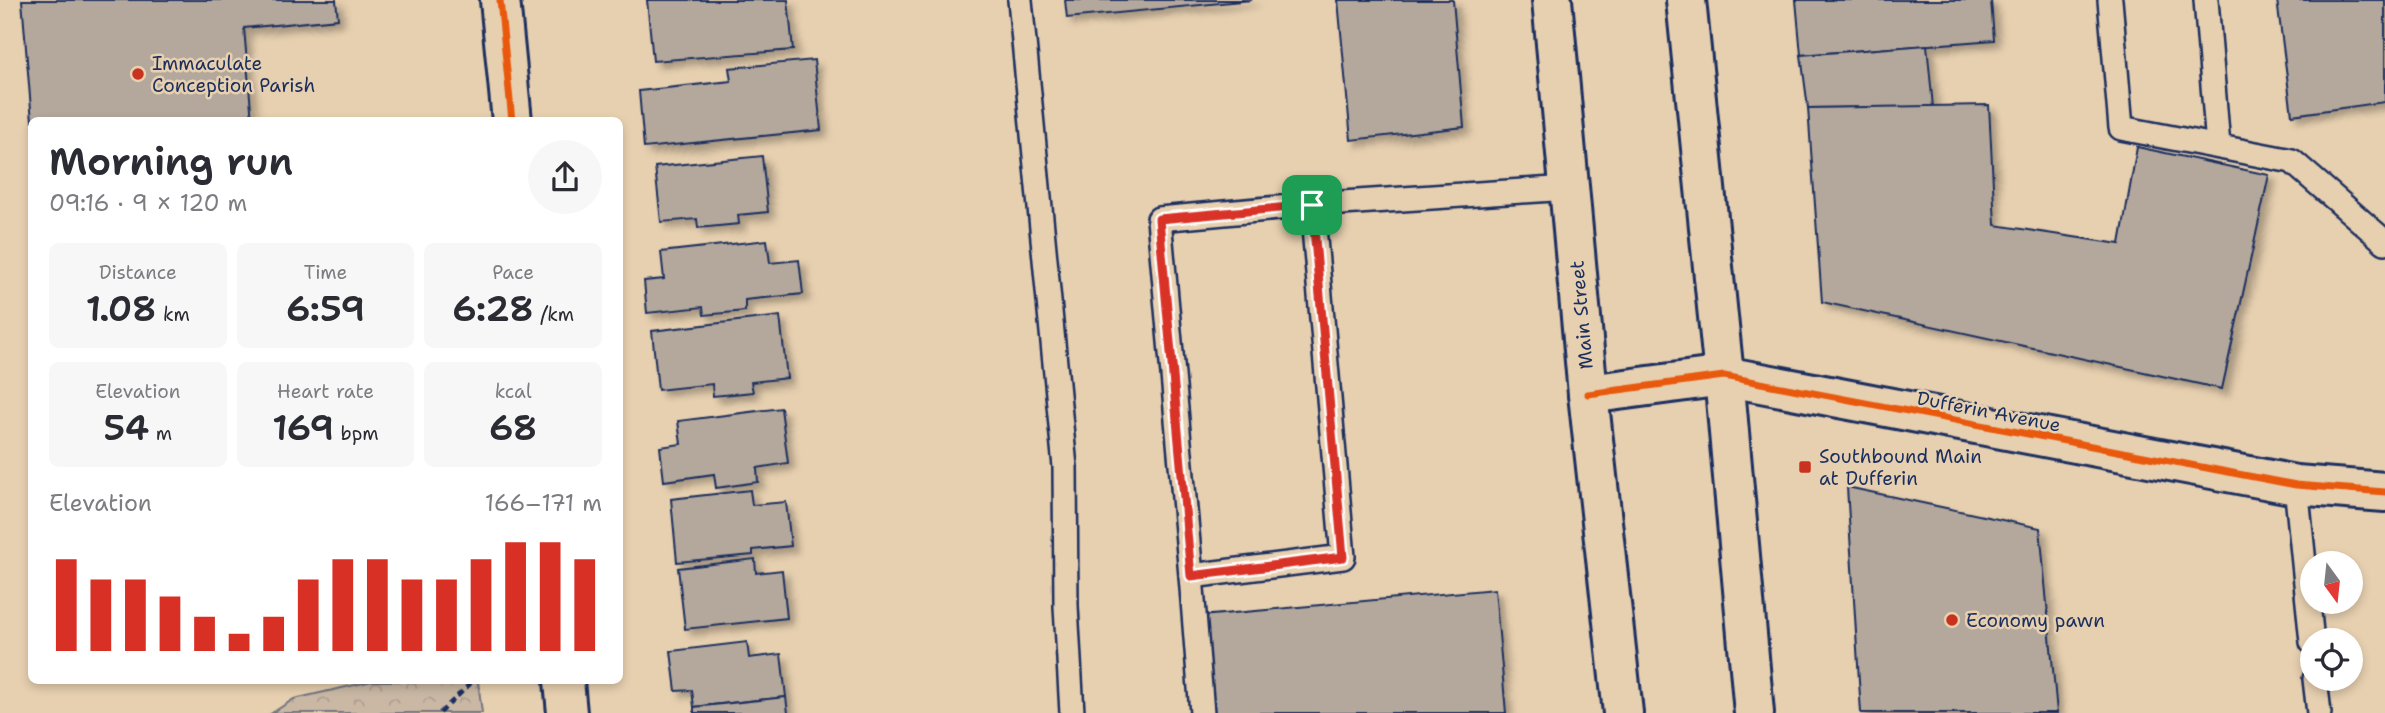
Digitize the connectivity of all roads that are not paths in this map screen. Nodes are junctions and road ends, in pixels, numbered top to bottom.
1 (500, 0) edge
2 (1020, 0) edge
3 (1552, 0) edge
4 (1686, 0) edge
5 (2110, 0) edge
6 (2206, 0) edge
7 (512, 117) edge
8 (2218, 146) junction
9 (1569, 188) junction
10 (1312, 205) junction
11 (2385, 242) edge
12 (1724, 376) junction
13 (1588, 394) junction
14 (2296, 485) junction
15 (2385, 492) edge
16 (1191, 576) junction
17 (2311, 628) edge
18 (564, 684) edge
19 (2316, 691) edge
20 (567, 713) edge
21 (1072, 713) edge
22 (1202, 713) edge
23 (1623, 713) edge
24 (1754, 713) edge
25 (2319, 713) edge

1 - 7 main road
2 - 21 lane
3 - 9 main road, Main Street
4 - 12 main road
5 - 8 lane
6 - 8 lane
8 - 11 lane
9 - 10 lane
9 - 13 main road, Main Street
10 - 16 lane
10 - 16 lane
12 - 13 main road, Dufferin Avenue
12 - 14 main road, Dufferin Avenue
12 - 24 main road
13 - 23 main road, Main Street
14 - 15 main road, Dufferin Avenue
14 - 17 lane
16 - 22 lane
18 - 20 main road
19 - 25 lane

